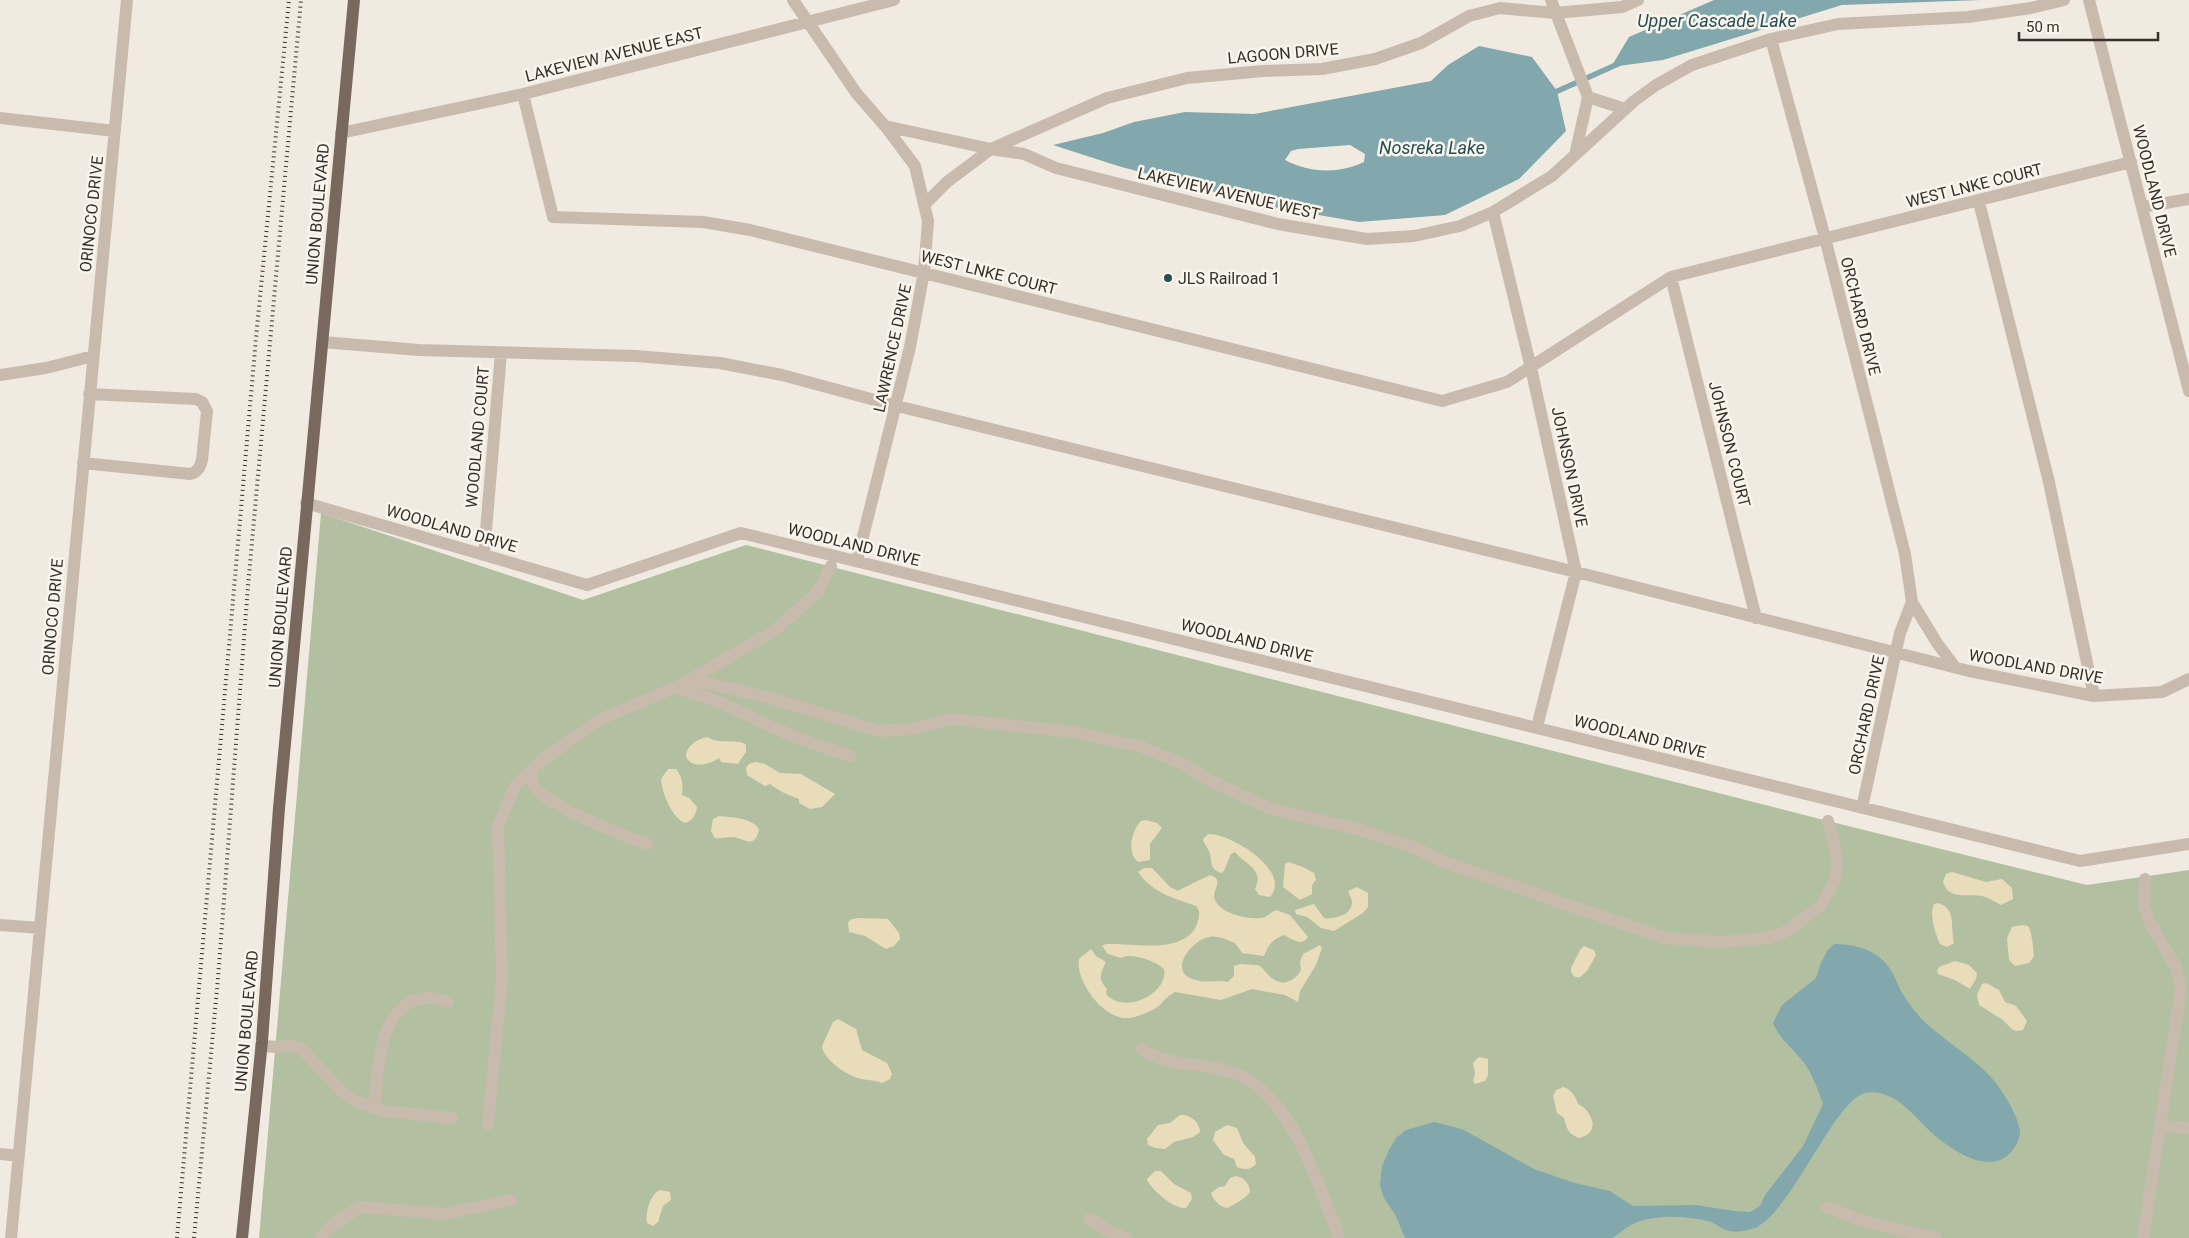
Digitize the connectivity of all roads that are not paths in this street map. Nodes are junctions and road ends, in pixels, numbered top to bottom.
1 (127, 0) edge
2 (354, 0) edge
3 (793, 0) edge
4 (894, 0) edge
5 (1492, 0) edge
6 (1551, 0) edge
7 (1638, 0) edge
8 (2064, 0) edge
9 (2089, 0) edge
10 (1555, 13) junction
11 (1469, 16) junction
12 (806, 21) junction
13 (1771, 39) junction
14 (523, 94) junction
15 (1588, 97) junction
16 (1625, 110) junction
17 (0, 118) edge
18 (885, 126) junction
19 (115, 131) junction
20 (341, 133) junction
21 (991, 149) junction
22 (1575, 155) junction
23 (2131, 162) junction
24 (2189, 199) edge
25 (1979, 202) junction
26 (924, 205) junction
27 (2143, 207) junction
28 (1493, 212) junction
29 (1825, 238) junction
30 (924, 272) junction
31 (1671, 277) junction
32 (322, 342) junction
33 (501, 353) junction
34 (93, 356) junction
35 (1531, 368) junction
36 (0, 375) edge
37 (2189, 391) edge
38 (89, 394) junction
39 (897, 406) junction
40 (83, 462) junction
41 (306, 503) junction
42 (484, 554) junction
43 (856, 561) junction
44 (831, 566) dead end
45 (1576, 572) junction
46 (1912, 602) junction
47 (1756, 618) junction
48 (1897, 652) junction
49 (1955, 667) junction
50 (2189, 679) edge
51 (680, 685) junction
52 (2094, 696) junction
53 (1536, 727) junction
54 (850, 756) dead end
55 (530, 771) junction
56 (1862, 808) junction
57 (1828, 821) dead end
58 (647, 844) dead end
59 (2189, 844) edge
60 (2145, 879) dead end
61 (0, 925) edge
62 (40, 928) junction
63 (448, 1002) dead end
64 (261, 1046) junction
65 (1142, 1048) dead end
66 (374, 1108) junction
67 (452, 1118) dead end
68 (488, 1124) dead end
69 (2161, 1126) junction
70 (2189, 1128) edge
71 (0, 1154) edge
72 (18, 1156) junction
73 (512, 1200) dead end
74 (1826, 1207) dead end
75 (1090, 1219) dead end
76 (11, 1238) edge
77 (242, 1238) edge
78 (321, 1238) edge
79 (1126, 1238) edge
80 (1338, 1238) edge
81 (1936, 1238) edge
82 (2143, 1238) edge

1 - 19 street, ORINOCO DRIVE
2 - 20 main road, UNION BOULEVARD
3 - 12 street, LAWRENCE DRIVE
4 - 12 street, LAKEVIEW AVENUE EAST
5 - 11 street
6 - 10 street
7 - 10 street, LAGOON DRIVE
8 - 13 street, LAKEVIEW AVENUE WEST
9 - 23 street, WOODLAND DRIVE
10 - 11 street, LAGOON DRIVE
10 - 15 street
11 - 21 street, LAGOON DRIVE
12 - 14 street, LAKEVIEW AVENUE EAST
12 - 18 street, LAWRENCE DRIVE
13 - 16 street, LAKEVIEW AVENUE WEST
13 - 29 street, ORCHARD DRIVE
14 - 20 street, LAKEVIEW AVENUE EAST
14 - 30 street, WEST LNKE COURT
15 - 16 street
15 - 22 street
16 - 22 street, LAKEVIEW AVENUE WEST
17 - 19 street
18 - 21 street
18 - 26 street, LAWRENCE DRIVE
19 - 34 street, ORINOCO DRIVE
20 - 32 main road, UNION BOULEVARD
21 - 26 street, LAGOON DRIVE
21 - 28 street, LAKEVIEW AVENUE WEST
22 - 28 street, LAKEVIEW AVENUE WEST
23 - 25 street, WEST LNKE COURT
23 - 27 street, WOODLAND DRIVE
24 - 27 street
25 - 29 street, WEST LNKE COURT
25 - 52 street
26 - 30 street, LAWRENCE DRIVE
27 - 37 street, WOODLAND DRIVE
28 - 35 street, JOHNSON DRIVE
29 - 31 street, WEST LNKE COURT
29 - 46 street, ORCHARD DRIVE
30 - 35 street, WEST LNKE COURT
30 - 39 street, LAWRENCE DRIVE
31 - 35 street, WEST LNKE COURT
31 - 47 street, JOHNSON COURT
32 - 33 street, WOODLAND DRIVE
32 - 41 main road, UNION BOULEVARD
33 - 39 street, WOODLAND DRIVE
33 - 42 street, WOODLAND COURT
34 - 36 street
34 - 38 street, ORINOCO DRIVE
35 - 45 street, JOHNSON DRIVE
38 - 40 street, ORINOCO DRIVE
38 - 40 street
39 - 43 street, LAWRENCE DRIVE
39 - 45 street, WOODLAND DRIVE
40 - 62 street, ORINOCO DRIVE
41 - 42 street, WOODLAND DRIVE
41 - 64 main road, UNION BOULEVARD
42 - 43 street, WOODLAND DRIVE
43 - 53 street, WOODLAND DRIVE
44 - 51 street
45 - 47 street, WOODLAND DRIVE
45 - 53 street, JOHNSON DRIVE
46 - 48 street, ORCHARD DRIVE
46 - 49 street, ORCHARD DRIVE
47 - 48 street, WOODLAND DRIVE
48 - 49 street, WOODLAND DRIVE
48 - 56 street, ORCHARD DRIVE
49 - 52 street, WOODLAND DRIVE
50 - 52 street, WOODLAND DRIVE
51 - 54 street
51 - 55 street
51 - 57 street
53 - 56 street, WOODLAND DRIVE
55 - 58 street
55 - 68 street
56 - 59 street, WOODLAND DRIVE
60 - 69 street
61 - 62 street
62 - 72 street, ORINOCO DRIVE
63 - 66 street
64 - 66 street
64 - 77 main road, UNION BOULEVARD
65 - 80 street
66 - 67 street
69 - 70 street
69 - 82 street
71 - 72 street
72 - 76 street, ORINOCO DRIVE
73 - 78 street
74 - 81 street
75 - 79 street

